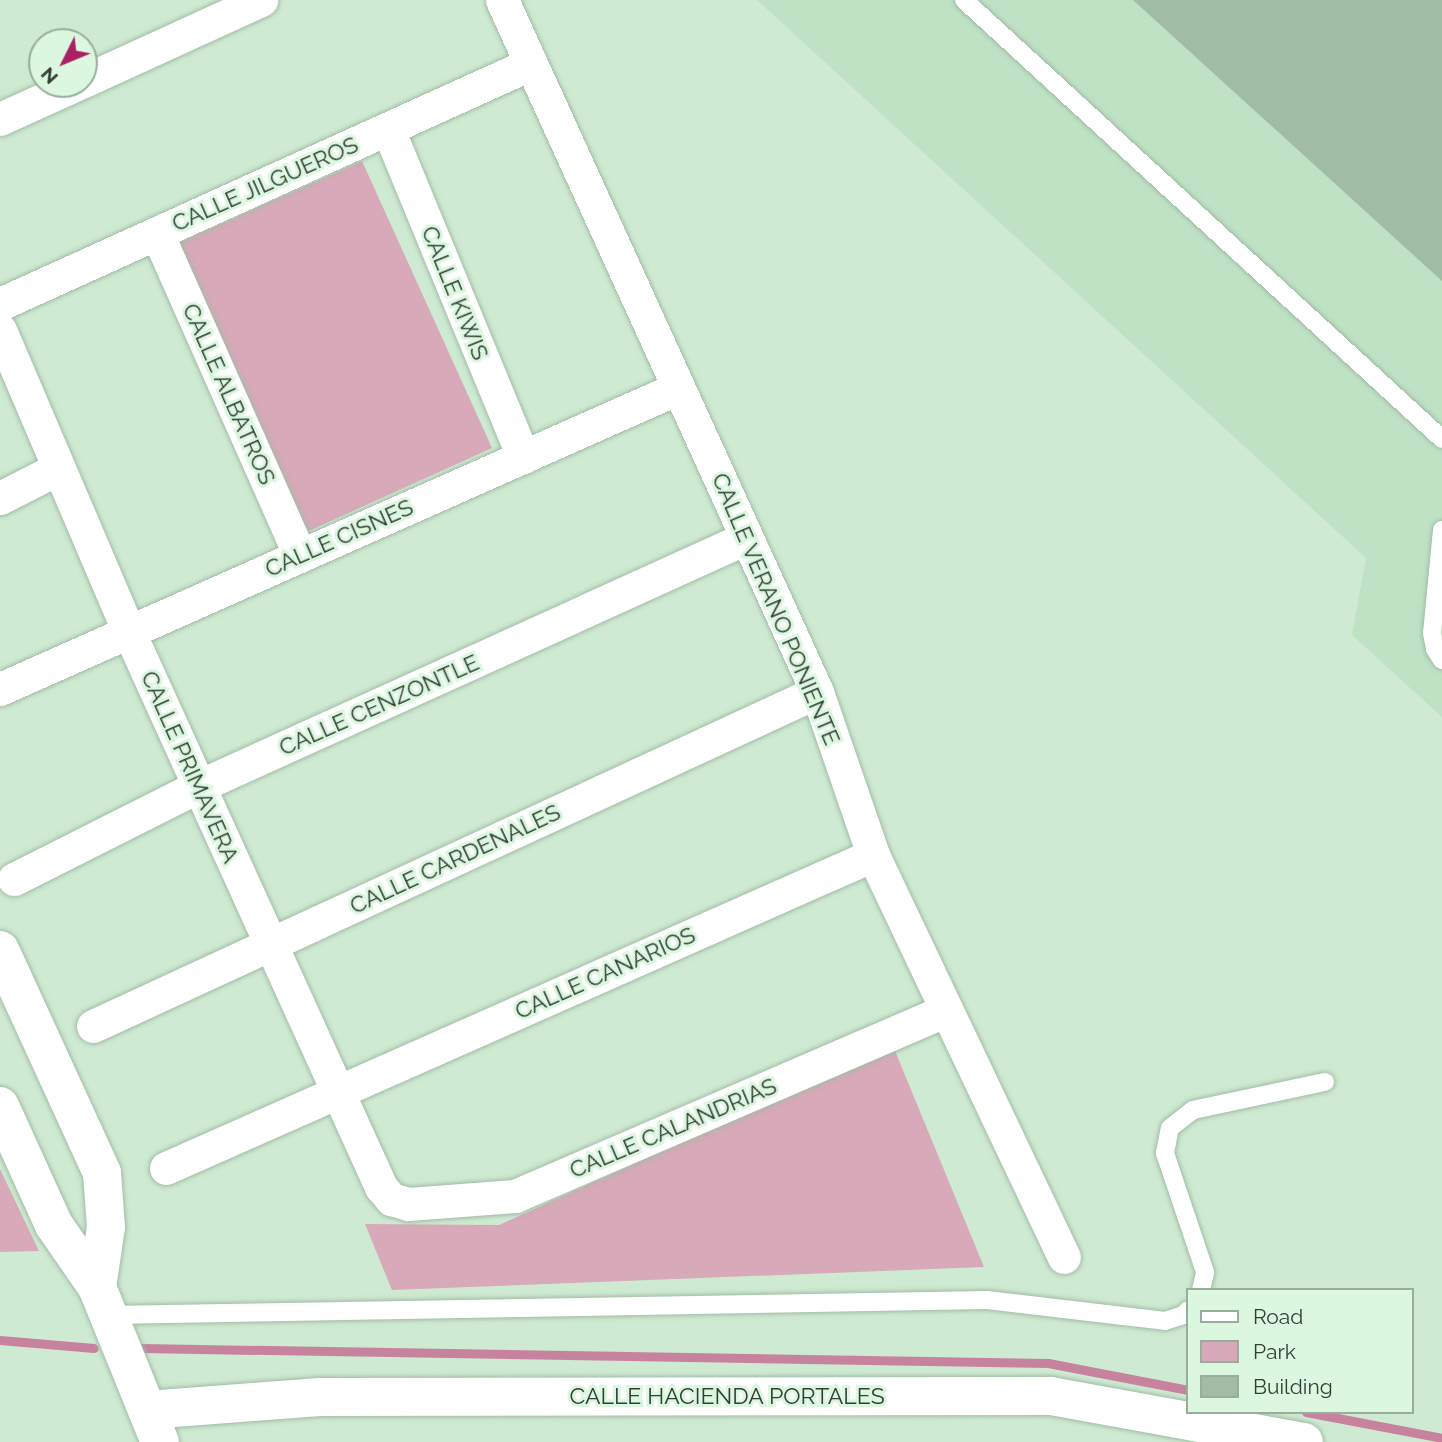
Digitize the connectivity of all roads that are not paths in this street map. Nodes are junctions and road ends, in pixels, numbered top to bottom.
1 (261, 0) edge
2 (502, 0) edge
3 (964, 0) edge
4 (530, 64) junction
5 (98, 75) edge
6 (46, 98) edge
7 (0, 119) edge
8 (387, 129) junction
9 (157, 233) junction
10 (0, 304) edge
11 (0, 330) edge
12 (678, 388) junction
13 (1442, 439) edge
14 (523, 457) junction
15 (59, 468) junction
16 (0, 498) edge
17 (1442, 530) edge
18 (746, 538) junction
19 (300, 556) junction
20 (129, 632) junction
21 (1442, 660) edge
22 (0, 689) edge
23 (817, 692) junction
24 (199, 786) junction
25 (873, 855) junction
26 (14, 879) dead end
27 (271, 944) junction
28 (0, 950) edge
29 (946, 1010) junction
30 (93, 1026) dead end
31 (1325, 1082) dead end
32 (337, 1091) junction
33 (0, 1106) edge
34 (166, 1168) dead end
35 (391, 1199) joint
36 (1064, 1257) dead end
37 (1201, 1288) edge
38 (102, 1301) junction
39 (1186, 1312) edge
40 (154, 1426) edge
41 (1304, 1442) edge

1 - 5 street
2 - 4 street, CALLE VERANO PONIENTE
3 - 13 lane
4 - 8 street, CALLE JILGUEROS
4 - 12 street, CALLE VERANO PONIENTE
6 - 7 street
8 - 9 street, CALLE JILGUEROS
8 - 14 street, CALLE KIWIS
9 - 10 street, CALLE JILGUEROS
9 - 19 street, CALLE ALBATROS
11 - 15 street, CALLE PRIMAVERA
12 - 14 street, CALLE CISNES
12 - 18 street, CALLE VERANO PONIENTE
14 - 19 street, CALLE CISNES
15 - 16 street
15 - 20 street, CALLE PRIMAVERA
17 - 21 lane
18 - 23 street, CALLE VERANO PONIENTE
18 - 24 street, CALLE CENZONTLE
19 - 20 street, CALLE CISNES
20 - 22 street, CALLE CISNES
20 - 24 street, CALLE PRIMAVERA
23 - 25 street, CALLE VERANO PONIENTE
23 - 27 street, CALLE CARDENALES
24 - 26 street, CALLE CENZONTLE
24 - 27 street, CALLE PRIMAVERA
25 - 29 street, CALLE VERANO PONIENTE
25 - 32 street, CALLE CANARIOS
27 - 30 street, CALLE CARDENALES
27 - 32 street, CALLE PRIMAVERA
28 - 38 main road
29 - 35 street, CALLE CALANDRIAS
29 - 36 street, CALLE VERANO PONIENTE
31 - 37 lane
32 - 34 street
32 - 35 street, CALLE PRIMAVERA
33 - 38 main road
38 - 39 lane
38 - 40 main road
40 - 41 main road, CALLE HACIENDA PORTALES

